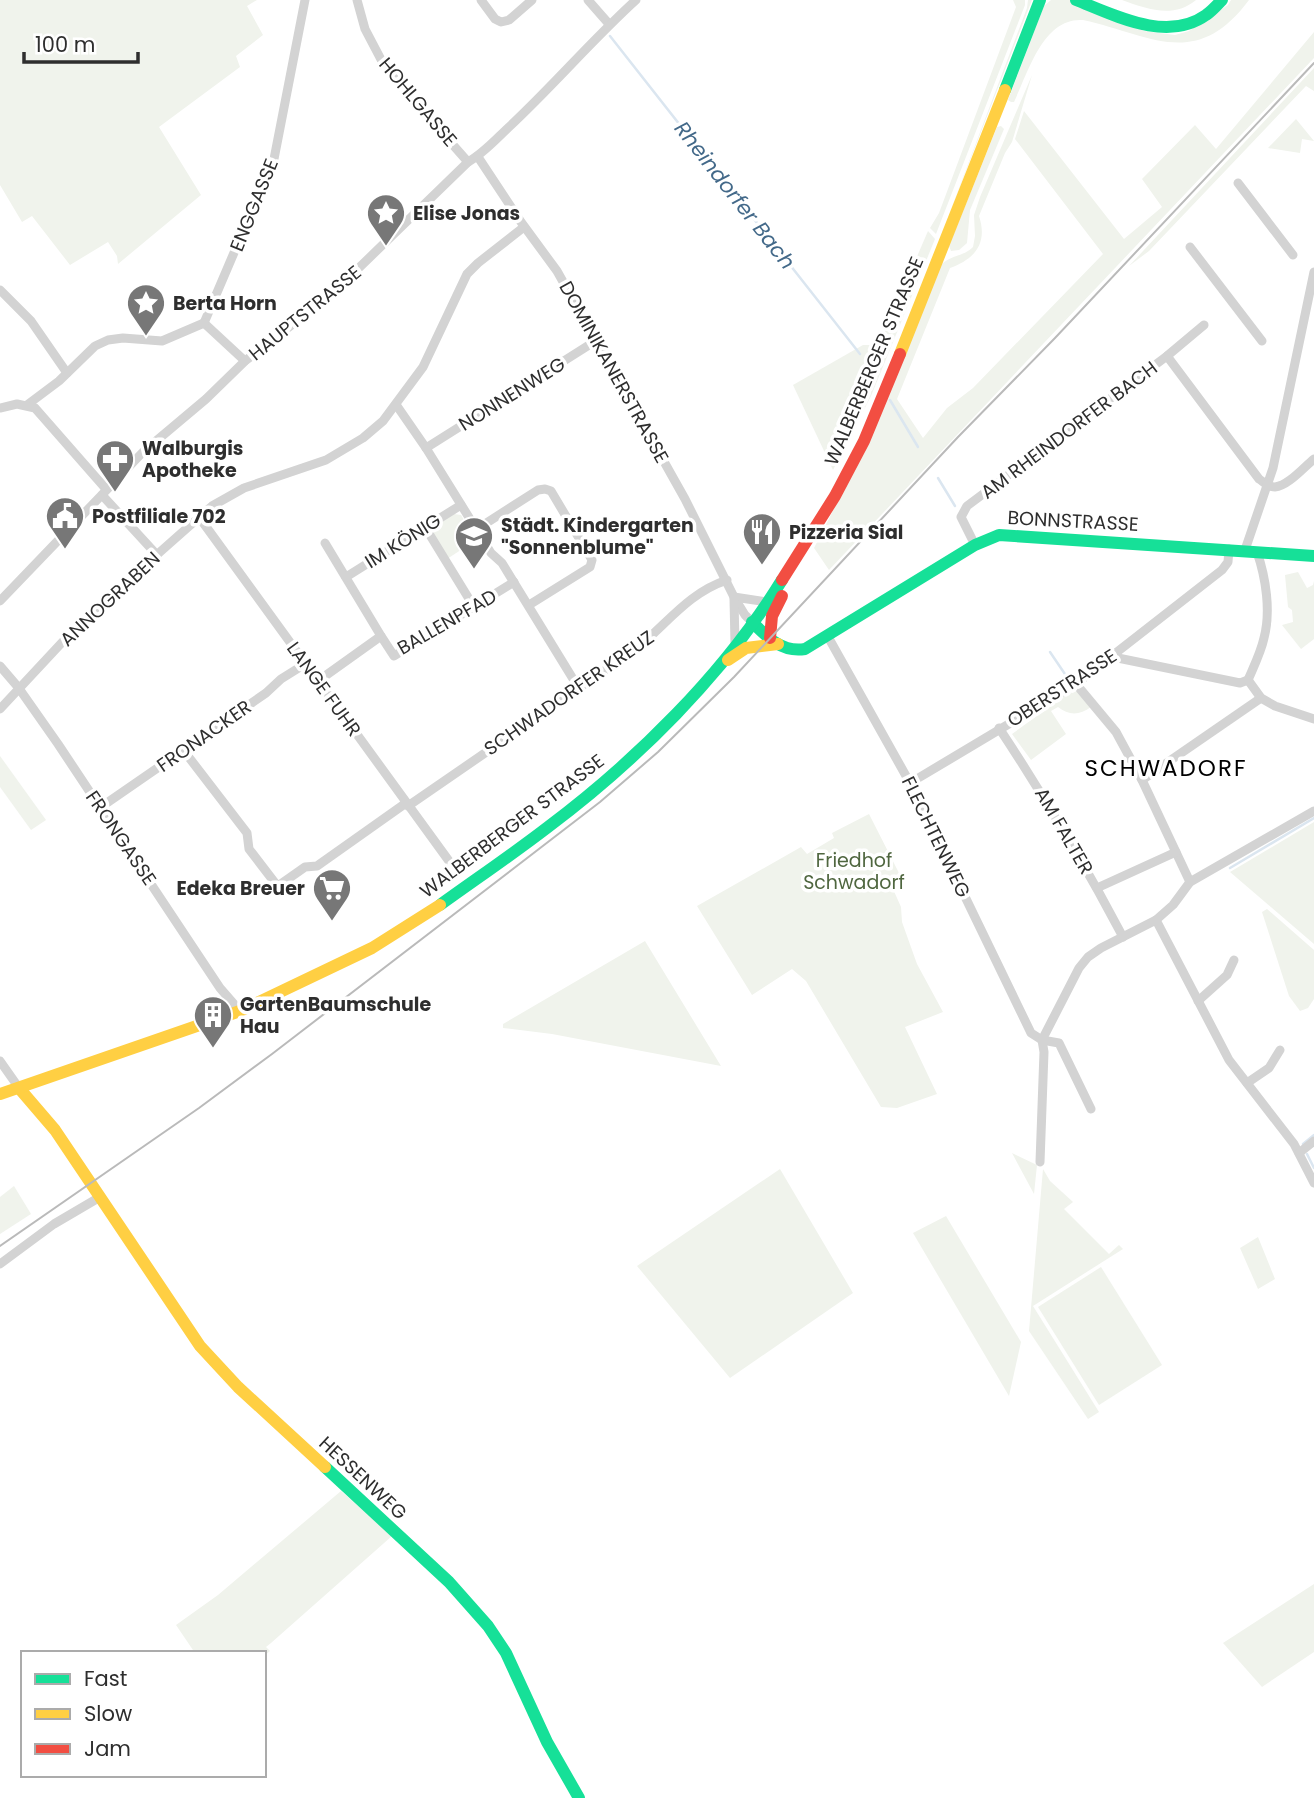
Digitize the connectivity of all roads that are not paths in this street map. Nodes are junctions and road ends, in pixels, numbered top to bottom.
1 (305, 0) edge
2 (357, 0) edge
3 (481, 0) edge
4 (532, 0) edge
5 (588, 0) edge
6 (636, 0) edge
7 (1040, 0) edge
8 (1076, 0) edge
9 (1105, 0) edge
10 (1208, 0) edge
11 (1222, 0) edge
12 (609, 24) junction
13 (478, 157) junction
14 (468, 162) junction
15 (1238, 183) dead end
16 (524, 227) junction
17 (1190, 247) dead end
18 (1293, 255) dead end
19 (1314, 272) edge
20 (0, 290) edge
21 (1312, 299) edge
22 (204, 323) junction
23 (1204, 326) dead end
24 (597, 340) junction
25 (1262, 341) dead end
26 (1167, 356) junction
27 (245, 361) junction
28 (67, 373) junction
29 (27, 405) junction
30 (397, 405) junction
31 (0, 408) edge
32 (426, 448) junction
33 (1314, 458) edge
34 (1268, 486) junction
35 (104, 492) junction
36 (461, 505) junction
37 (199, 517) junction
38 (425, 527) junction
39 (477, 528) junction
40 (325, 543) dead end
41 (975, 545) junction
42 (1229, 550) junction
43 (802, 551) junction
44 (1251, 551) junction
45 (157, 555) junction
46 (1314, 556) edge
47 (345, 577) junction
48 (727, 580) junction
49 (514, 583) junction
50 (734, 597) junction
51 (0, 601) edge
52 (766, 602) junction
53 (529, 605) junction
54 (474, 607) junction
55 (752, 622) junction
56 (827, 635) junction
57 (381, 636) junction
58 (774, 641) junction
59 (740, 647) junction
60 (1113, 657) junction
61 (305, 664) junction
62 (0, 666) edge
63 (1248, 680) junction
64 (318, 681) junction
65 (1076, 684) junction
66 (18, 687) junction
67 (578, 687) junction
68 (1261, 698) junction
69 (0, 709) edge
70 (1314, 719) edge
71 (999, 728) junction
72 (184, 751) junction
73 (1142, 780) junction
74 (910, 783) junction
75 (407, 804) junction
76 (101, 807) junction
77 (1314, 811) edge
78 (1176, 852) junction
79 (449, 861) dead end
80 (1191, 882) junction
81 (1097, 888) junction
82 (1156, 920) junction
83 (1123, 937) junction
84 (1234, 960) dead end
85 (1198, 1001) junction
86 (240, 1011) junction
87 (1042, 1040) junction
88 (1280, 1050) dead end
89 (0, 1061) edge
90 (1247, 1083) junction
91 (19, 1088) junction
92 (0, 1094) edge
93 (1091, 1109) dead end
94 (1314, 1141) edge
95 (1299, 1153) junction
96 (1040, 1162) dead end
97 (1314, 1183) edge
98 (100, 1198) junction
99 (0, 1264) edge
100 (579, 1798) edge

1 - 22 street, ENGGASSE
2 - 14 street, HOHLGASSE
3 - 4 street
5 - 12 street
6 - 12 street, HAUPTSTRASSE
7 - 43 main road, WALBERBERGER STRASSE
8 - 11 main road
9 - 10 main road
12 - 13 street, HAUPTSTRASSE
13 - 14 street, HAUPTSTRASSE
13 - 16 street, DOMINIKANERSTRASSE
14 - 27 street, HAUPTSTRASSE
15 - 18 street
16 - 24 street, DOMINIKANERSTRASSE
16 - 30 street, ANNOGRABEN
17 - 25 street
19 - 21 street
20 - 28 street
21 - 34 street
22 - 27 street
22 - 28 street
23 - 26 street, AM RHEINDORFER BACH
24 - 32 street, NONNENWEG
24 - 48 street, DOMINIKANERSTRASSE
26 - 34 street
26 - 41 street, AM RHEINDORFER BACH
27 - 35 street, HAUPTSTRASSE
28 - 29 street
29 - 31 street
29 - 35 street
30 - 32 street
30 - 37 street, ANNOGRABEN
32 - 36 street
33 - 34 street
34 - 44 street
35 - 45 street
35 - 51 street, HAUPTSTRASSE
36 - 38 street, IM KÖNIG
36 - 39 street
37 - 45 street, ANNOGRABEN
37 - 61 street, LANGE FUHR
38 - 47 street, IM KÖNIG
38 - 54 street
39 - 49 street
39 - 53 street
40 - 47 street, IM KÖNIG
41 - 42 main road, BONNSTRASSE
41 - 56 main road, BONNSTRASSE
42 - 44 main road, BONNSTRASSE
42 - 60 street, OBERSTRASSE
43 - 52 main road, WALBERBERGER STRASSE
43 - 58 main road
44 - 46 main road, BONNSTRASSE
44 - 63 street
45 - 66 street, ANNOGRABEN
47 - 57 street, IM KÖNIG
48 - 50 street, DOMINIKANERSTRASSE
48 - 67 street, SCHWADORFER KREUZ
49 - 53 street
49 - 54 street, BALLENPFAD
50 - 52 street
50 - 55 street, DOMINIKANERSTRASSE
50 - 59 street, DOMINIKANERSTRASSE
52 - 55 main road, WALBERBERGER STRASSE
53 - 67 street
54 - 57 street, BALLENPFAD
55 - 58 main road
55 - 59 main road, WALBERBERGER STRASSE
56 - 58 main road, BONNSTRASSE
56 - 74 street, FLECHTENWEG
57 - 64 street, BALLENPFAD
58 - 59 main road, BONNSTRASSE
59 - 86 main road, WALBERBERGER STRASSE
60 - 63 street
60 - 65 street, OBERSTRASSE
61 - 64 street, LANGE FUHR
61 - 72 street, FRONACKER
62 - 66 street, FRONGASSE
63 - 68 street
64 - 75 street, LANGE FUHR
65 - 71 street, OBERSTRASSE
65 - 73 street
66 - 69 street, ANNOGRABEN
66 - 76 street, FRONGASSE
67 - 75 street, SCHWADORFER KREUZ
68 - 70 street
68 - 73 street
71 - 74 street, OBERSTRASSE
71 - 81 street, AM FALTER
72 - 75 street, SCHWADORFER KREUZ
72 - 76 street, FRONACKER
73 - 78 street
74 - 87 street, FLECHTENWEG
75 - 79 street, LANGE FUHR
76 - 86 street, FRONGASSE
77 - 80 street
78 - 80 street
78 - 81 street
80 - 82 street
81 - 83 street, AM FALTER
82 - 83 street
82 - 85 street
83 - 87 street
84 - 85 street
85 - 90 street
86 - 91 main road, WALBERBERGER STRASSE
87 - 93 street, FLECHTENWEG
87 - 96 street
88 - 90 street
89 - 91 street
90 - 95 street
91 - 92 main road, WALBERBERGER STRASSE
91 - 98 main road, HESSENWEG
94 - 95 street
95 - 97 street
98 - 99 street
98 - 100 main road, HESSENWEG

